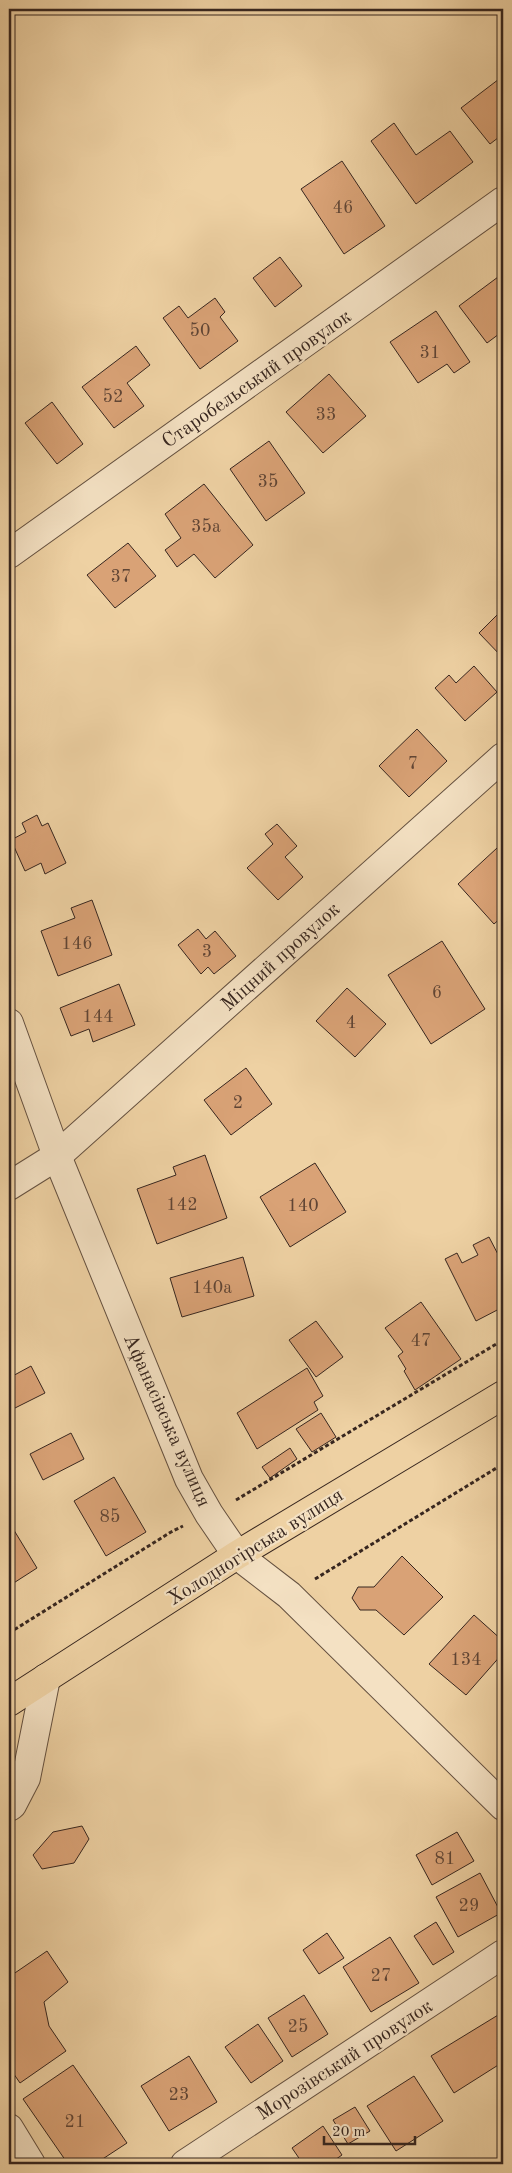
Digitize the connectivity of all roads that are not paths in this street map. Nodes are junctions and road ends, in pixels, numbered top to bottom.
1 (503, 201) edge
2 (9, 554) edge
3 (503, 757) edge
4 (9, 1023) edge
5 (57, 1156) junction
6 (9, 1186) edge
7 (503, 1395) edge
8 (236, 1555) junction
9 (46, 1678) junction
10 (9, 1702) edge
11 (503, 1806) edge
12 (9, 1807) edge
13 (503, 1954) edge
14 (9, 2128) edge
15 (31, 2164) edge
16 (186, 2164) edge

1 - 2 street, Старобельський провулок
3 - 5 street, Міцний провулок
4 - 5 street, Афанасівська вулиця
5 - 6 street, Міцний провулок
5 - 8 street, Афанасівська вулиця
7 - 8 main road, Холодногірська вулиця
8 - 9 main road, Холодногірська вулиця
8 - 11 street, Афанасівська вулиця
9 - 10 main road, Холодногірська вулиця
9 - 12 street
13 - 16 street, Морозівський провулок
14 - 15 street

